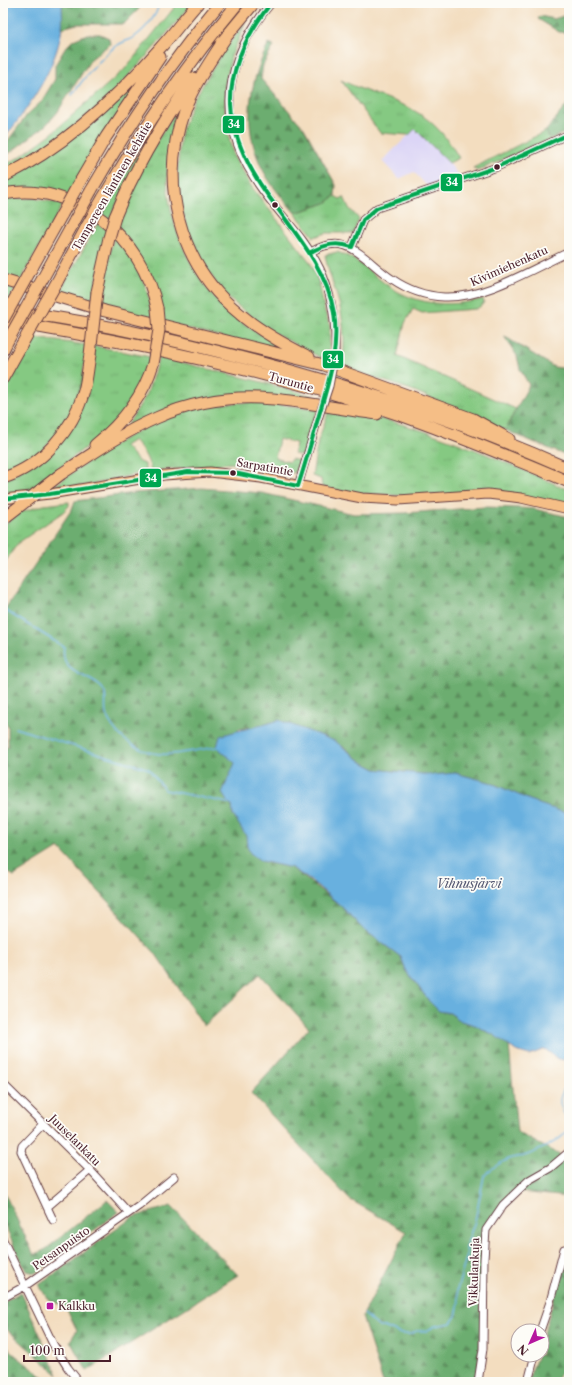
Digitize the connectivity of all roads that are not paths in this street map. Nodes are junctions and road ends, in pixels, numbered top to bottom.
1 (200, 3) edge
2 (220, 3) edge
3 (238, 3) edge
4 (254, 3) edge
5 (272, 3) edge
6 (226, 37) junction
7 (569, 134) edge
8 (3, 177) edge
9 (3, 194) edge
10 (352, 247) junction
11 (311, 252) junction
12 (569, 252) edge
13 (3, 280) edge
14 (3, 310) edge
15 (3, 320) edge
16 (3, 326) edge
17 (45, 327) junction
18 (5, 346) edge
19 (324, 365) junction
20 (3, 378) edge
21 (406, 417) junction
22 (534, 453) junction
23 (569, 469) edge
24 (61, 474) junction
25 (3, 478) edge
26 (569, 482) edge
27 (298, 486) junction
28 (3, 499) edge
29 (569, 508) edge
30 (3, 519) edge
31 (3, 1084) edge
32 (43, 1124) junction
33 (569, 1152) edge
34 (90, 1170) junction
35 (174, 1177) dead end
36 (48, 1207) junction
37 (129, 1213) junction
38 (53, 1220) dead end
39 (3, 1240) edge
40 (564, 1250) dead end
41 (25, 1286) junction
42 (3, 1298) edge
43 (543, 1323) edge
44 (533, 1363) edge
45 (79, 1382) edge
46 (478, 1382) edge
47 (528, 1382) edge

1 - 8 highway
1 - 15 highway, bridge
2 - 18 highway, Tampereen läntinen kehätie, bridge
3 - 20 highway, Tampereen läntinen kehätie, bridge
4 - 6 highway
5 - 11 street
6 - 19 highway
6 - 25 highway, bridge
7 - 10 street
9 - 24 highway, bridge
10 - 11 street
10 - 12 street, Kivimiehenkatu
11 - 27 street, bridge
13 - 19 highway
14 - 22 highway, Turuntie
15 - 17 highway, Turuntie
16 - 17 highway
17 - 21 highway, Turuntie
19 - 22 highway
21 - 24 highway
21 - 26 highway, Turuntie
22 - 23 highway, Turuntie
24 - 30 highway, bridge
27 - 28 main road, Sarpatintie
27 - 29 main road, Sarpatintie
31 - 32 street, Juuselankatu
32 - 34 street, Juuselankatu
32 - 36 street
33 - 46 street, Vikkulankuja
34 - 36 street
34 - 37 street, Juuselankatu
35 - 37 street, Petsanpuisto
36 - 38 street
37 - 41 street, Petsanpuisto
39 - 41 street
40 - 43 street
41 - 42 street, Petsanpuisto
41 - 45 street
44 - 47 street

